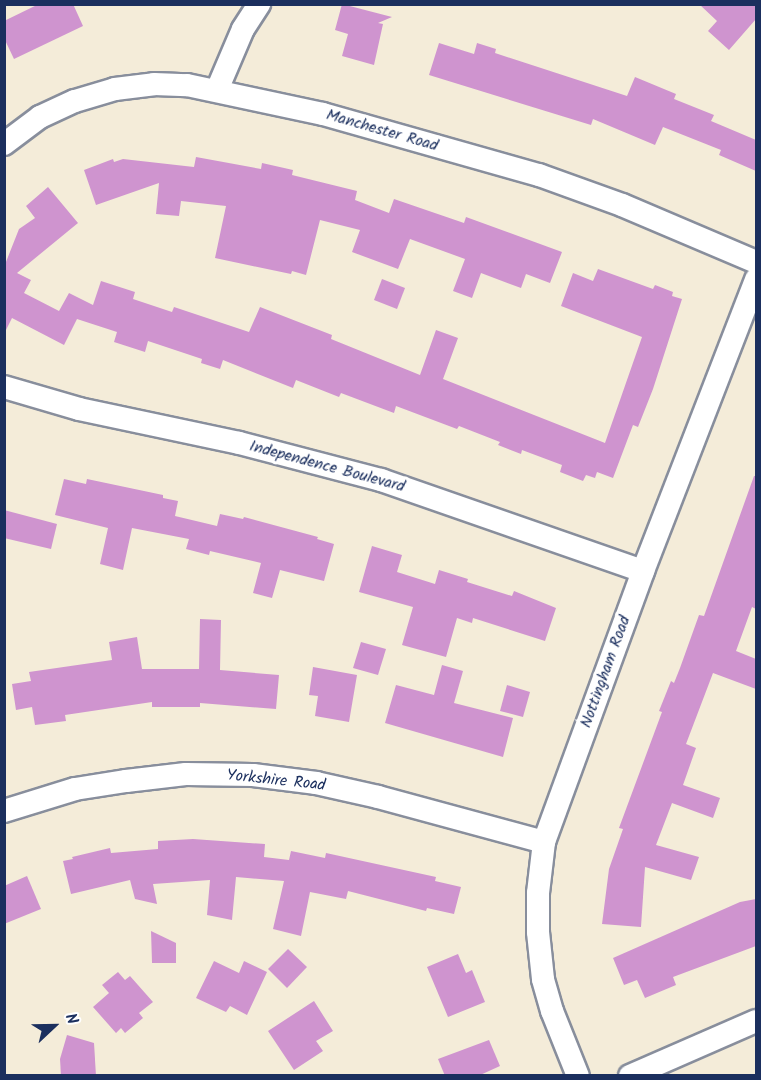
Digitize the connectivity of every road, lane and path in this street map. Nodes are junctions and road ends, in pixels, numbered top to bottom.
1 (259, 4) edge
2 (217, 90) junction
3 (4, 144) edge
4 (756, 262) edge
5 (756, 279) edge
6 (4, 387) edge
7 (643, 571) junction
8 (4, 811) edge
9 (544, 842) junction
10 (756, 1021) edge
11 (578, 1076) edge
12 (630, 1076) edge

1 - 2 street
2 - 3 street, Manchester Road
2 - 4 street, Manchester Road
5 - 7 street, Nottingham Road
6 - 7 street, Independence Boulevard
7 - 9 street, Nottingham Road
8 - 9 street, Yorkshire Road
9 - 11 street, Nottingham Road
10 - 12 street

